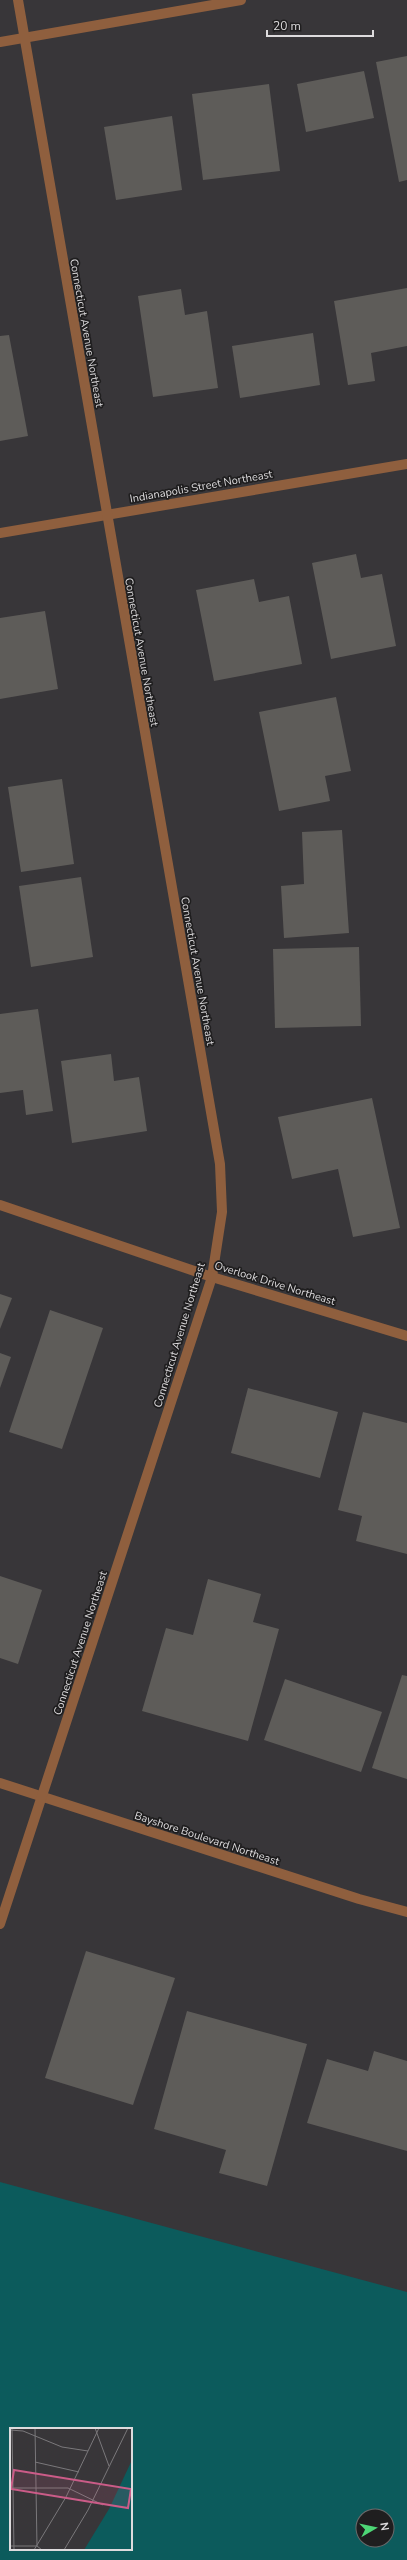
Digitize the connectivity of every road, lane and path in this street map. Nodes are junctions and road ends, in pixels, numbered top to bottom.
1 (18, 0) edge
2 (241, 0) edge
3 (25, 38) junction
4 (0, 42) edge
5 (407, 464) edge
6 (106, 515) junction
7 (0, 534) edge
8 (0, 1205) edge
9 (212, 1277) junction
10 (407, 1336) edge
11 (0, 1784) edge
12 (43, 1798) junction
13 (407, 1912) edge
14 (0, 1924) edge

1 - 3 street, Connecticut Avenue Northeast
2 - 3 street
3 - 4 street
3 - 6 street, Connecticut Avenue Northeast
5 - 6 street, Indianapolis Street Northeast
6 - 7 street, Indianapolis Street Northeast
6 - 9 street, Connecticut Avenue Northeast
8 - 9 street, Overlook Drive Northeast
9 - 10 street, Overlook Drive Northeast
9 - 12 street, Connecticut Avenue Northeast
11 - 12 street, Bayshore Boulevard Northeast
12 - 13 street, Bayshore Boulevard Northeast
12 - 14 street, Connecticut Avenue Northeast

